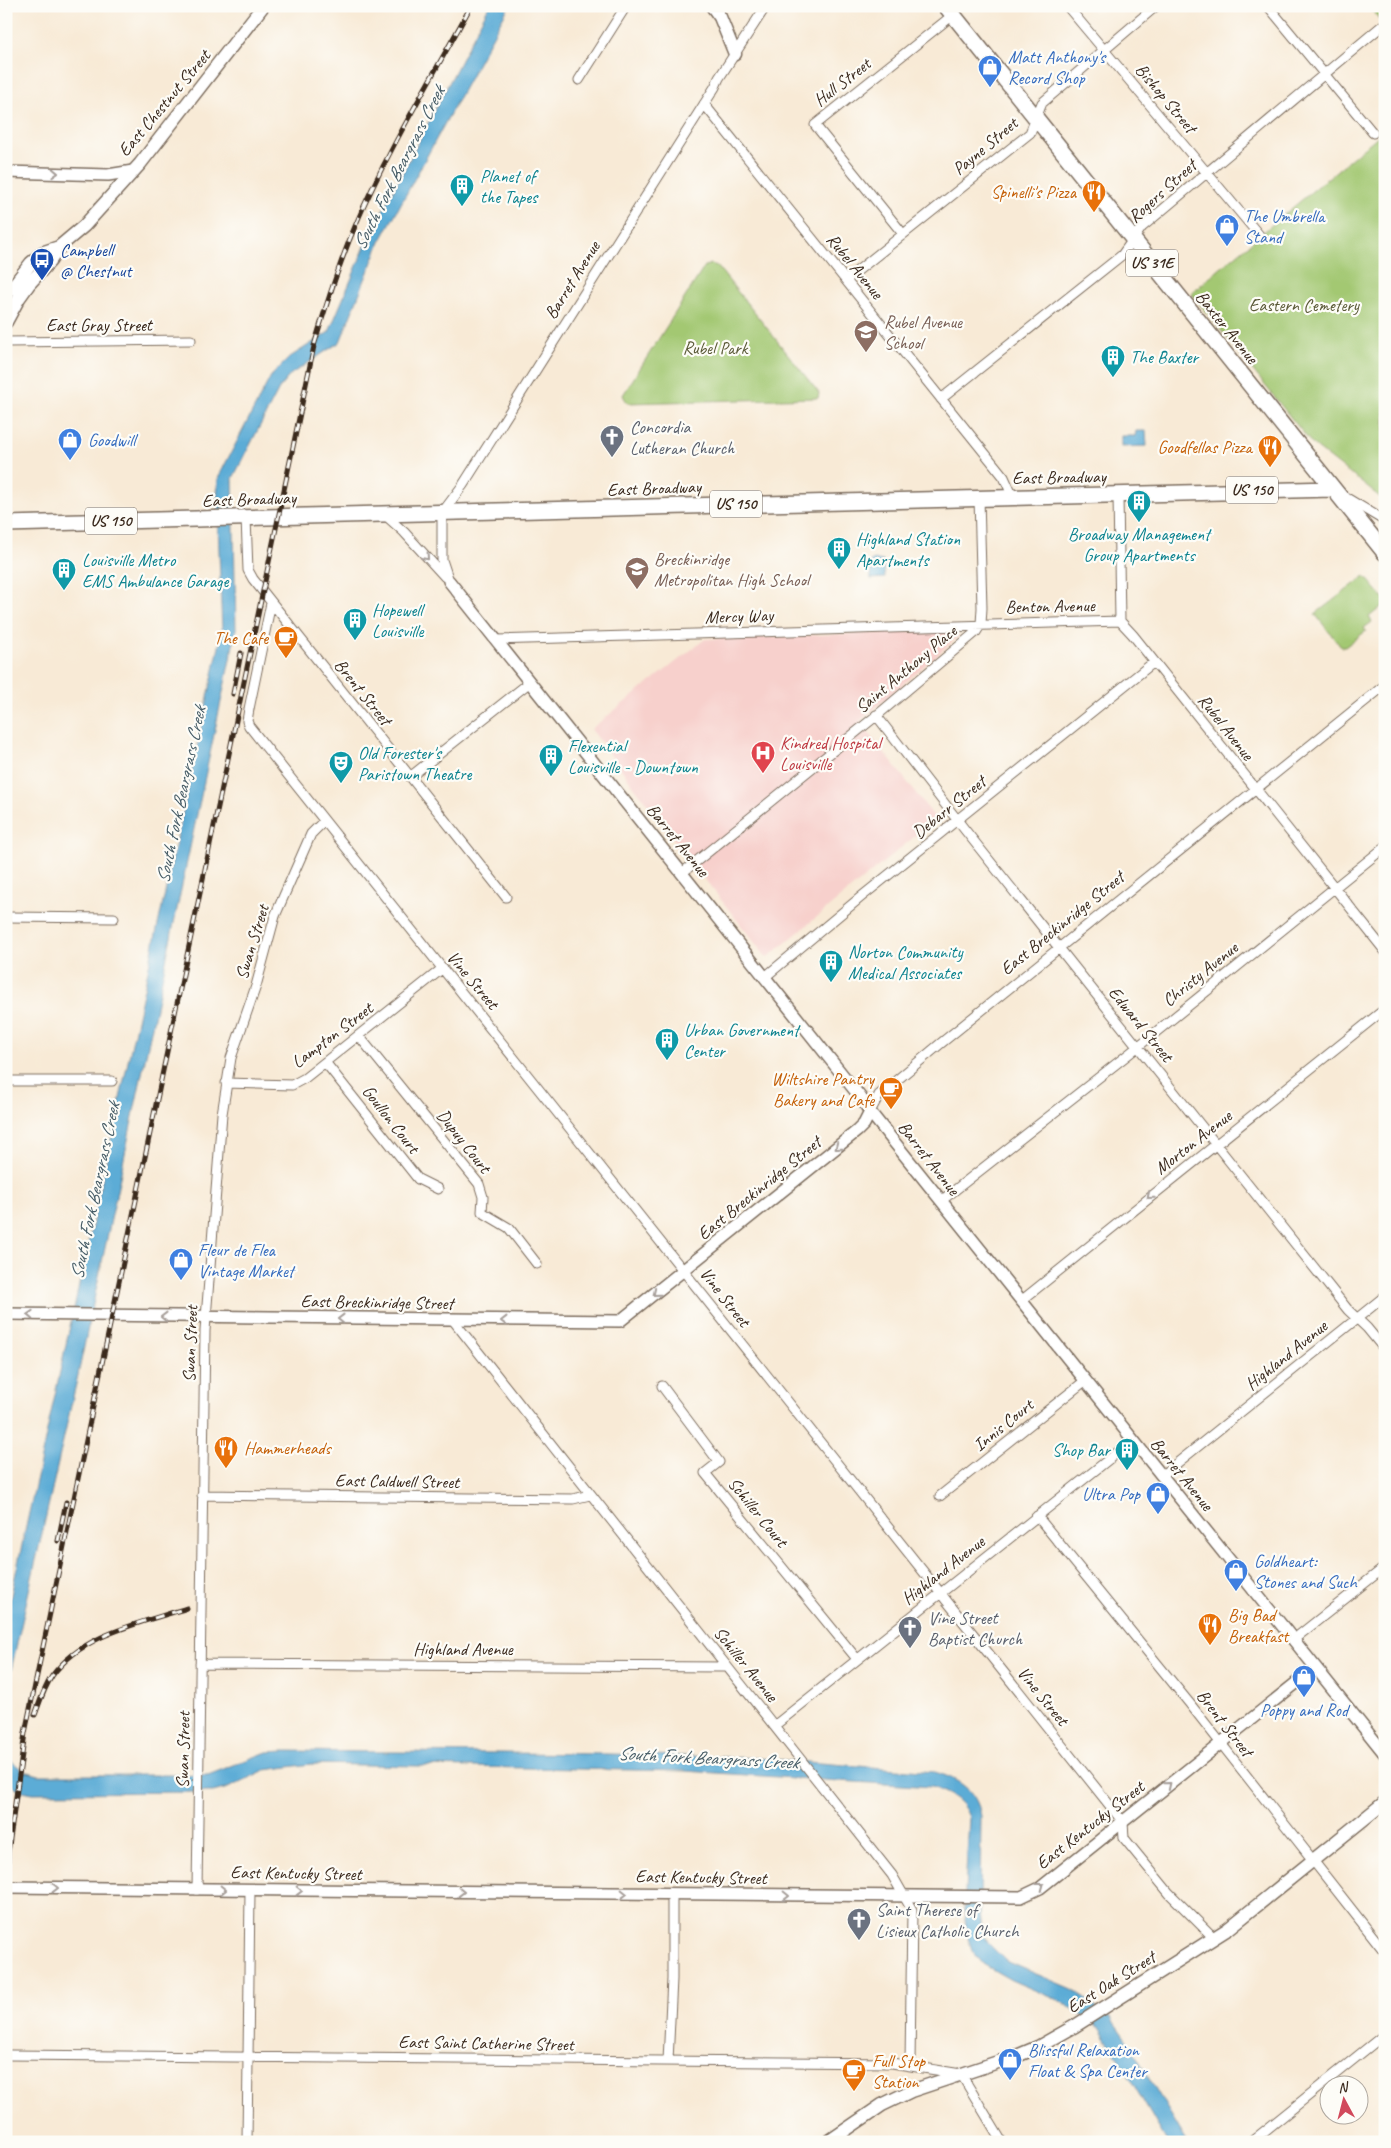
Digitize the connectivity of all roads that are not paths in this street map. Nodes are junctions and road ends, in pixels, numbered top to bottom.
1 (263, 6) edge
2 (626, 6) edge
3 (712, 6) edge
4 (766, 6) edge
5 (1067, 6) edge
6 (1156, 6) edge
7 (1268, 6) edge
8 (949, 11) edge
9 (1383, 25) dead end
10 (1104, 50) junction
11 (735, 54) junction
12 (1324, 74) junction
13 (579, 80) dead end
14 (704, 104) junction
15 (1036, 118) junction
16 (1374, 133) dead end
17 (6, 172) edge
18 (134, 172) junction
19 (1206, 173) junction
20 (903, 234) junction
21 (1259, 235) dead end
22 (1133, 240) junction
23 (59, 247) junction
24 (846, 280) junction
25 (6, 294) edge
26 (6, 322) edge
27 (191, 340) dead end
28 (6, 342) edge
29 (941, 399) junction
30 (1332, 489) junction
31 (1118, 495) junction
32 (1013, 497) junction
33 (979, 498) junction
34 (442, 513) junction
35 (384, 514) junction
36 (241, 518) junction
37 (1385, 521) edge
38 (6, 524) edge
39 (1385, 553) edge
40 (449, 581) junction
41 (271, 602) junction
42 (1120, 621) junction
43 (981, 624) junction
44 (497, 640) junction
45 (1154, 662) junction
46 (530, 682) junction
47 (1385, 685) edge
48 (876, 715) junction
49 (410, 777) junction
50 (1255, 790) junction
51 (324, 821) junction
52 (957, 821) junction
53 (1385, 847) edge
54 (682, 873) junction
55 (1334, 888) junction
56 (506, 897) dead end
57 (6, 917) edge
58 (114, 918) dead end
59 (1059, 948) junction
60 (1385, 951) edge
61 (443, 968) junction
62 (765, 977) junction
63 (1385, 1009) edge
64 (359, 1036) junction
65 (1138, 1046) junction
66 (325, 1062) junction
67 (6, 1081) edge
68 (112, 1081) dead end
69 (226, 1082) junction
70 (870, 1112) junction
71 (1216, 1144) junction
72 (438, 1189) dead end
73 (941, 1201) junction
74 (537, 1264) dead end
75 (684, 1271) junction
76 (1385, 1296) edge
77 (1021, 1301) junction
78 (6, 1314) edge
79 (206, 1318) junction
80 (1357, 1319) junction
81 (453, 1320) junction
82 (1385, 1350) edge
83 (1086, 1380) junction
84 (662, 1386) dead end
85 (1133, 1440) junction
86 (1161, 1476) junction
87 (202, 1495) junction
88 (590, 1495) junction
89 (940, 1496) dead end
90 (1037, 1516) junction
91 (1385, 1567) edge
92 (940, 1593) junction
93 (1293, 1640) junction
94 (857, 1659) junction
95 (200, 1664) junction
96 (726, 1667) junction
97 (1316, 1668) junction
98 (774, 1726) junction
99 (1219, 1744) junction
100 (1385, 1754) edge
101 (1385, 1802) edge
102 (1123, 1822) junction
103 (1313, 1860) junction
104 (6, 1887) edge
105 (197, 1890) junction
106 (250, 1890) junction
107 (672, 1895) junction
108 (905, 1897) junction
109 (1214, 1938) junction
110 (1385, 1952) edge
111 (1385, 2034) edge
112 (10, 2055) dead end
113 (249, 2057) junction
114 (668, 2061) junction
115 (910, 2065) junction
116 (961, 2074) junction
117 (830, 2141) edge
118 (247, 2142) edge
119 (1002, 2142) edge
120 (1251, 2142) edge

1 - 18 main road, East Chestnut Street
2 - 13 street
3 - 11 main road
4 - 11 street, Barret Avenue
5 - 10 street, Bishop Street
6 - 10 street, Payne Street
7 - 12 street
8 - 15 main road, Baxter Avenue / US 31E
8 - 20 street, Hull Street
9 - 12 street, Rogers Street
10 - 15 street, Payne Street
10 - 19 street, Bishop Street
11 - 14 street, Barret Avenue
12 - 16 street
12 - 19 street, Rogers Street
14 - 24 street, Rubel Avenue
14 - 34 street, Barret Avenue
15 - 20 street, Payne Street
15 - 22 main road, Baxter Avenue / US 31E
17 -> 18 street, East Chestnut Street
18 - 23 main road
19 - 21 street, Bishop Street
19 - 22 street, Rogers Street
20 - 24 street, Payne Street
22 - 29 street, Rogers Street
22 - 30 main road, Baxter Avenue / US 31E
23 - 25 main road
23 - 26 main road
24 - 29 street, Rubel Avenue
27 - 28 street, East Gray Street
29 - 32 street, Rubel Avenue
30 - 31 main road, East Broadway / US 150
30 - 37 street
30 - 39 main road, Baxter Avenue / US 31E
31 - 32 main road, East Broadway / US 150
31 - 42 street
32 - 33 main road, East Broadway / US 150
33 - 34 main road, East Broadway / US 150
33 - 43 street, Saint Anthony Place
34 - 35 main road, East Broadway / US 150
34 - 40 street, Barret Avenue
35 - 36 main road, East Broadway / US 150
35 -> 40 street, Barret Avenue
36 - 38 main road, East Broadway / US 150
36 - 41 street, Brent Street
40 - 44 street, Barret Avenue
41 - 49 street, Brent Street
41 - 51 street, Vine Street
42 - 43 street, Benton Avenue
42 - 45 street, Rubel Avenue
43 - 44 street, Mercy Way
43 - 48 street, Saint Anthony Place
44 - 46 street, Barret Avenue
45 - 50 street, Rubel Avenue
45 - 52 street, Debarr Street
46 - 49 street
46 - 54 street, Barret Avenue
47 - 50 street, East Breckinridge Street
48 - 52 street, Edward Street
48 - 54 street, Saint Anthony Place
49 - 56 street, Brent Street
50 - 55 street, Rubel Avenue
50 - 59 street, East Breckinridge Street
51 - 61 street, Vine Street
51 - 69 street, Swan Street
52 - 59 street, Edward Street
52 - 62 street, Debarr Street
53 - 55 street, Christy Avenue
54 - 62 street, Barret Avenue
55 - 60 street, Rubel Avenue
55 - 65 street, Christy Avenue
57 - 58 street
59 - 65 street, Edward Street
59 - 70 street, East Breckinridge Street
61 - 64 street, Lampton Street
61 - 75 street, Vine Street
62 - 70 street, Barret Avenue
63 - 71 street, Morton Avenue
64 - 66 street, Lampton Street
64 - 74 street, Dupuy Court
65 - 71 street, Edward Street
65 - 73 street, Christy Avenue
66 - 69 street, Lampton Street
66 - 72 street, Goullon Court
67 - 68 street
69 - 79 street, Swan Street
70 - 73 street, Barret Avenue
70 -> 75 street, East Breckinridge Street
71 -> 77 street, Morton Avenue
71 - 80 street, Edward Street
73 - 77 street, Barret Avenue
75 -> 81 street, East Breckinridge Street
75 - 92 street, Vine Street
76 - 80 street, Highland Avenue
77 - 83 street, Barret Avenue
79 -> 78 street, East Breckinridge Street
81 -> 79 street, East Breckinridge Street
79 - 87 street, Swan Street
80 - 82 street, Edward Street
80 - 86 street, Highland Avenue
81 - 88 street, Schiller Avenue
83 - 85 street, Barret Avenue
83 - 89 street, Innis Court
84 - 94 street, Schiller Court
85 - 86 street, Barret Avenue
85 - 90 street, Highland Avenue
86 - 93 street, Barret Avenue
87 - 88 street, East Caldwell Street
87 - 95 street, Swan Street
88 - 96 street, Schiller Avenue
90 - 92 street, Highland Avenue
90 - 99 street, Brent Street
91 - 93 street
92 - 94 street, Highland Avenue
92 - 102 street, Vine Street
93 - 97 street, Barret Avenue
94 - 98 street, Highland Avenue
95 - 96 street, Highland Avenue
95 - 105 street, Swan Street
96 - 98 street, Schiller Avenue
97 - 99 street, East Kentucky Street
97 - 100 street, Barret Avenue
98 - 108 street, Schiller Avenue
102 -> 99 street, East Kentucky Street
99 - 103 street, Brent Street
101 - 103 main road, East Oak Street
108 -> 102 street, East Kentucky Street
102 - 109 street, Vine Street
103 - 109 main road, East Oak Street
103 - 110 street, Brent Street
104 -> 105 street, East Kentucky Street
105 -> 106 street, East Kentucky Street
106 -> 107 street, East Kentucky Street
106 - 113 street
107 -> 108 street, East Kentucky Street
107 - 114 street
108 - 115 street, Schiller Avenue
109 - 116 main road, East Oak Street
111 - 120 street
112 - 113 street, East Saint Catherine Street
113 - 114 street, East Saint Catherine Street
113 - 118 street
114 - 115 street, East Saint Catherine Street
115 - 116 street, East Saint Catherine Street
116 - 117 main road, East Oak Street
116 - 119 street

